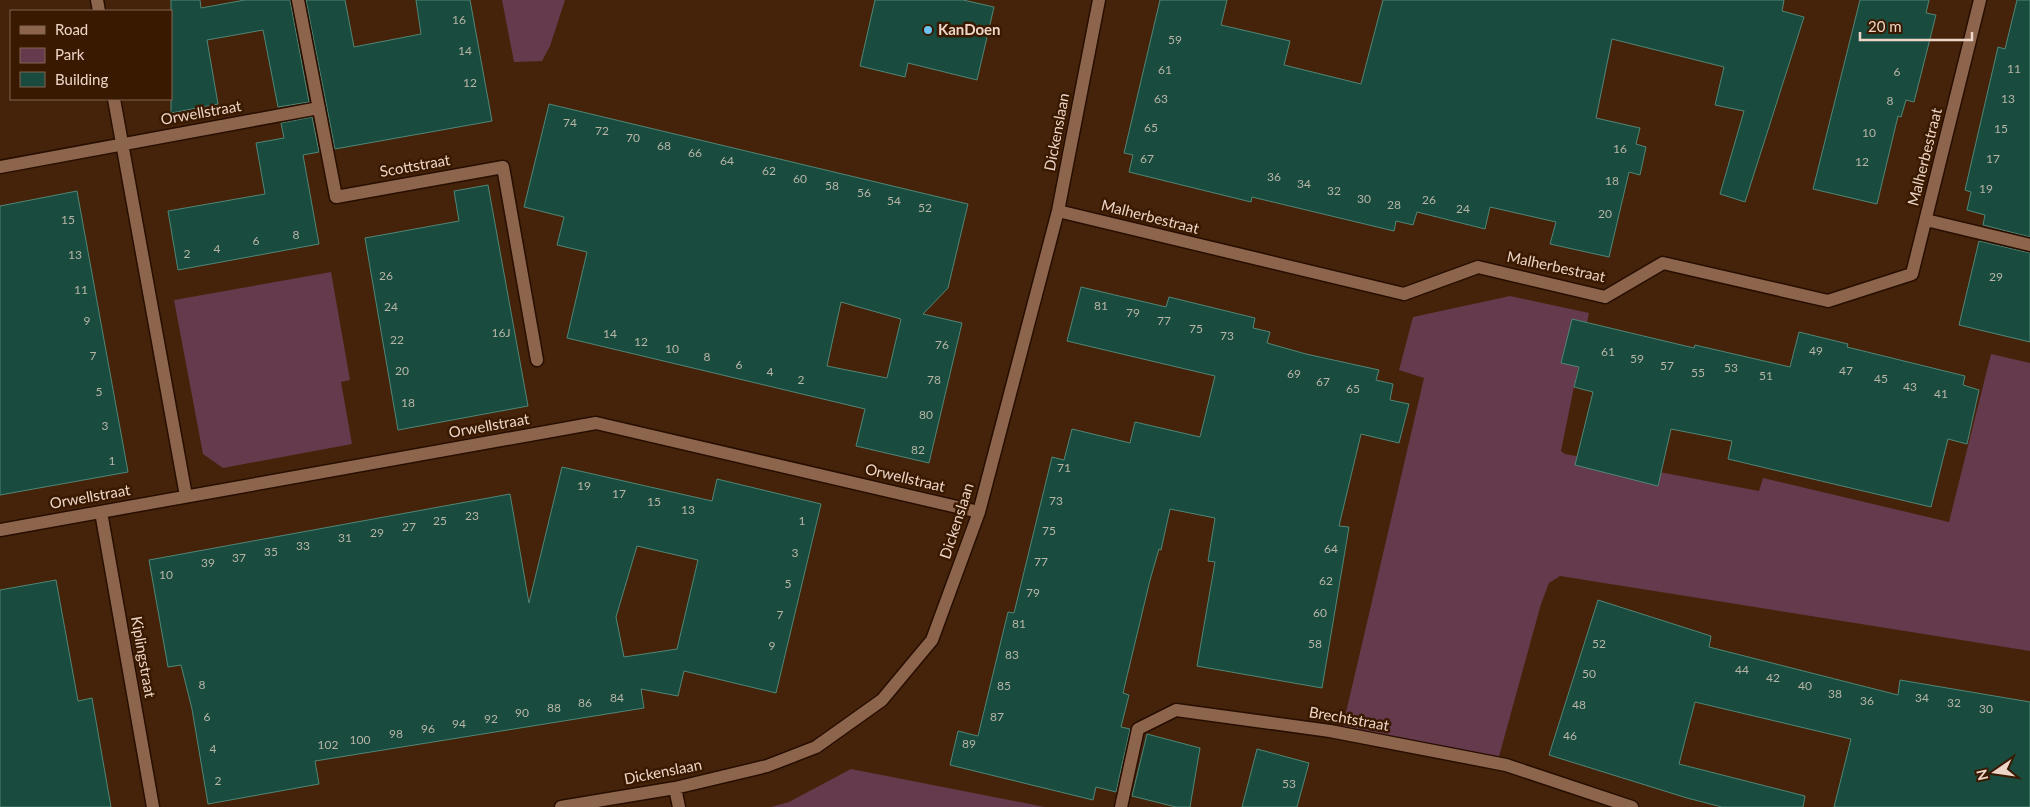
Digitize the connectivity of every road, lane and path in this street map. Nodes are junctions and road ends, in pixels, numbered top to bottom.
1 (298, 0) edge
2 (1099, 0) edge
3 (1980, 0) edge
4 (114, 100) edge
5 (319, 108) junction
6 (122, 144) junction
7 (0, 166) edge
8 (1058, 211) junction
9 (1926, 220) junction
10 (2030, 245) edge
11 (537, 360) dead end
12 (186, 496) junction
13 (101, 512) junction
14 (979, 512) junction
15 (0, 530) edge
16 (676, 788) junction
17 (154, 807) edge
18 (561, 807) edge
19 (680, 807) edge
20 (1121, 807) edge
21 (1632, 807) edge

1 - 5 street, Scottstraat
2 - 8 street, Dickenslaan
3 - 9 street, Malherbestraat
4 - 6 street
5 - 6 street, Orwellstraat
5 - 11 street, Scottstraat
6 - 7 street, Orwellstraat
6 - 12 street
8 - 9 street, Malherbestraat
8 - 14 street, Dickenslaan
9 - 10 street
12 - 13 street, Orwellstraat
12 - 14 street, Orwellstraat
13 - 15 street, Orwellstraat
13 - 17 street, Kiplingstraat
14 - 16 street, Dickenslaan
16 - 18 street, Dickenslaan
16 - 19 street
20 - 21 street, Brechtstraat

